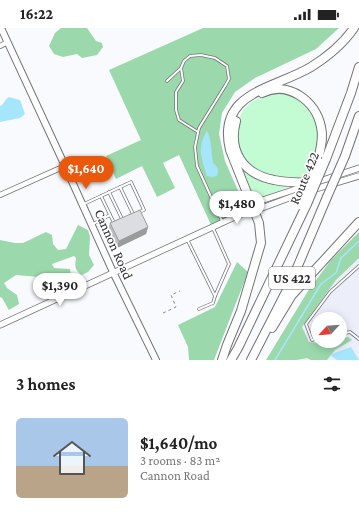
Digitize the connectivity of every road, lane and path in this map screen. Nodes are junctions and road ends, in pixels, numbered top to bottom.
1 (1, 28) edge
2 (354, 28) edge
3 (8, 42) junction
4 (0, 46) edge
5 (359, 66) edge
6 (181, 68) junction
7 (167, 81) dead end
8 (359, 116) edge
9 (198, 132) junction
10 (322, 160) junction
11 (65, 166) junction
12 (359, 168) edge
13 (359, 176) edge
14 (314, 183) junction
15 (120, 187) junction
16 (109, 192) junction
17 (0, 195) edge
18 (101, 196) junction
19 (83, 204) junction
20 (254, 208) junction
21 (110, 215) junction
22 (133, 215) junction
23 (122, 220) junction
24 (223, 222) junction
25 (359, 222) edge
26 (92, 224) junction
27 (212, 227) junction
28 (186, 239) junction
29 (359, 266) edge
30 (113, 272) junction
31 (180, 291) dead end
32 (215, 296) junction
33 (199, 309) dead end
34 (315, 312) edge
35 (163, 313) dead end
36 (311, 317) edge
37 (0, 325) edge
38 (347, 333) edge
39 (311, 337) edge
40 (359, 339) edge
41 (252, 359) edge
42 (156, 360) edge
43 (222, 360) edge
44 (231, 360) edge

1 - 3 main road, Cannon Road
2 - 20 highway
3 - 4 street
3 - 11 main road, Cannon Road
5 - 10 highway, Route 422
6 - 7 lane
6 - 9 lane
6 - 9 lane
8 - 41 highway, Route 422 / US 422, bridge
9 - 24 lane
10 - 14 highway
10 - 44 highway, US 422, bridge
11 - 17 street
11 - 19 main road, Cannon Road
12 - 14 street
13 - 20 street
14 - 20 street
15 - 16 lane
15 - 22 lane
15 - 22 lane
16 - 18 lane
16 - 23 lane
18 - 19 lane
18 - 21 lane
19 - 26 main road, Cannon Road
20 - 24 street
20 - 43 highway
21 - 23 lane
21 - 26 lane
22 - 23 lane
24 - 27 street
25 - 41 highway
26 - 30 main road, Cannon Road
27 - 28 street
27 - 32 lane
28 - 30 street
28 - 32 lane
29 - 34 lane
30 - 37 street
30 - 42 main road, Cannon Road
31 - 35 path
32 - 33 lane
36 - 39 lane
38 - 40 lane

